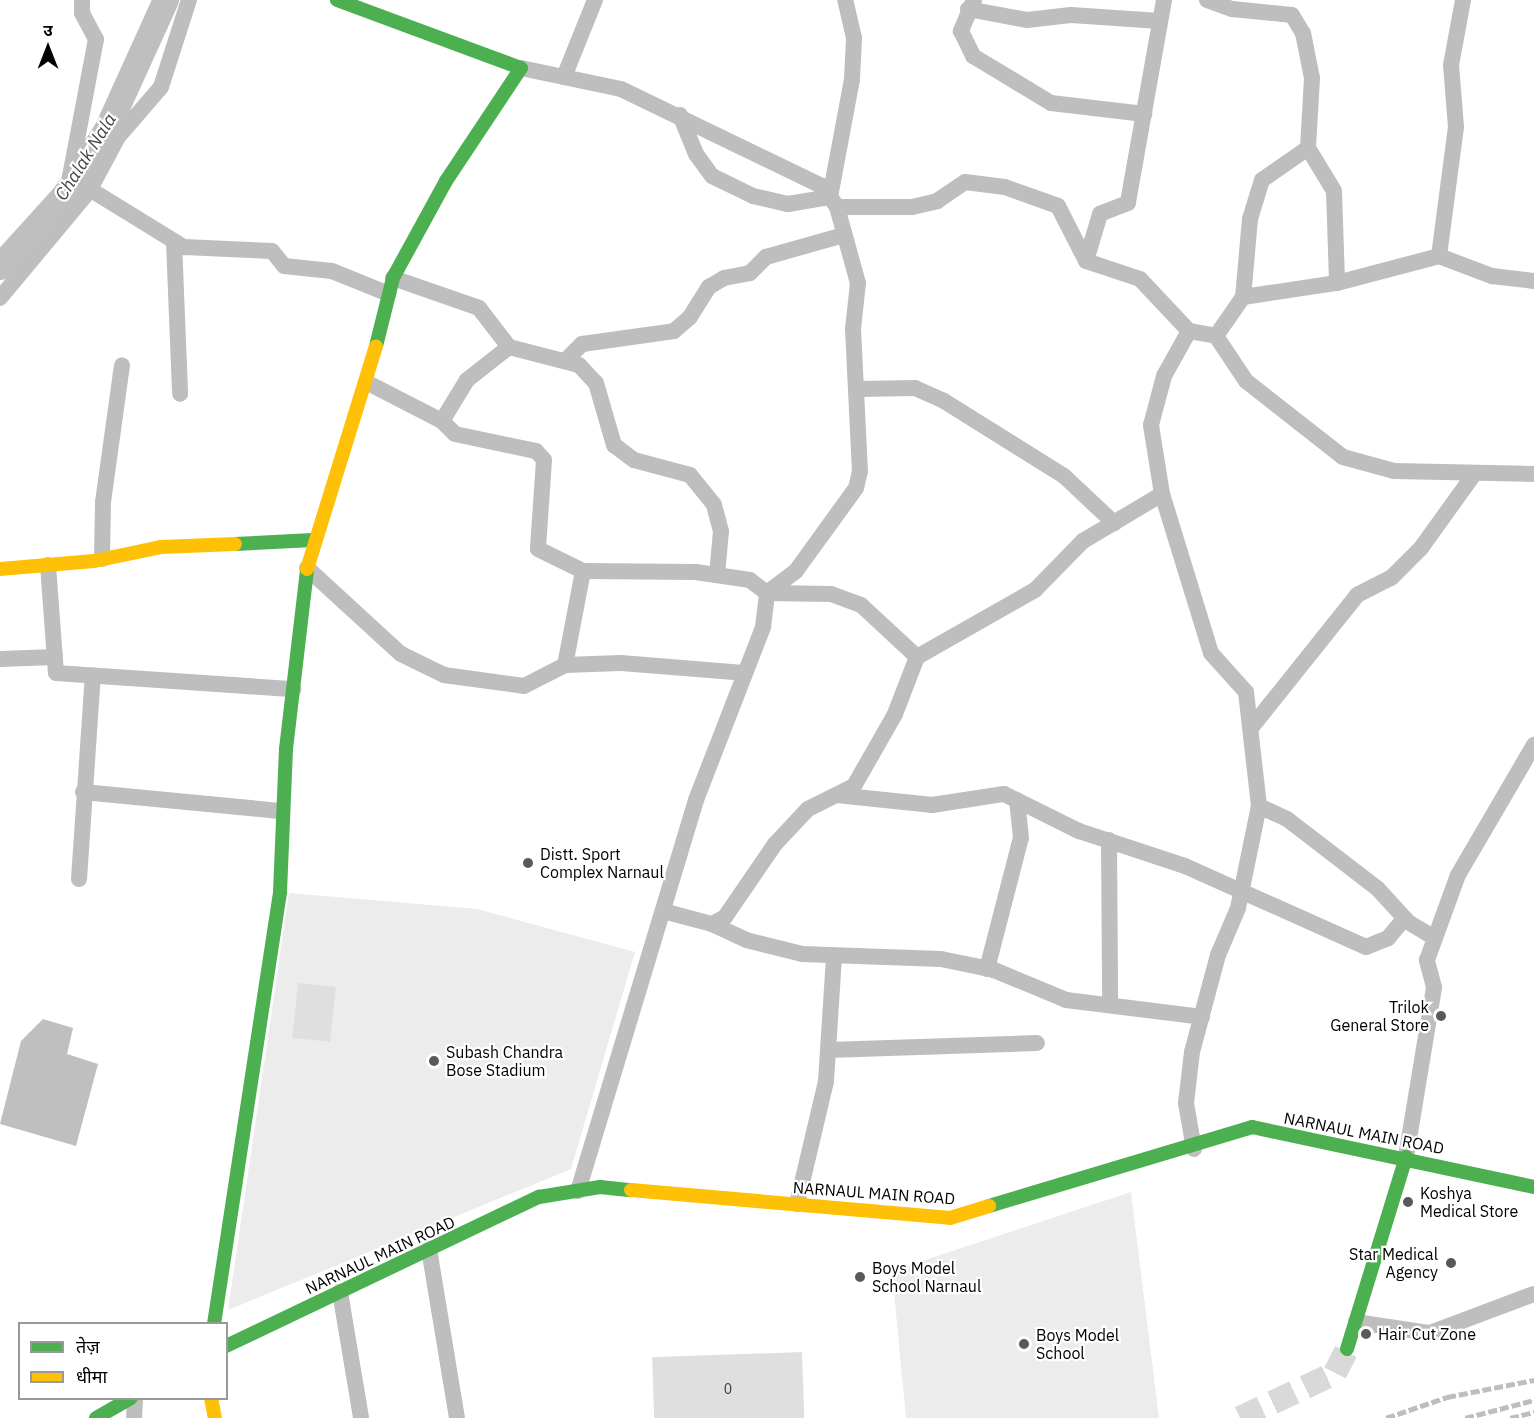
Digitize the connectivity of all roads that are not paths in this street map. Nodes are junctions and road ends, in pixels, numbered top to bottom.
1 (82, 0) edge
2 (189, 0) edge
3 (337, 0) edge
4 (595, 0) edge
5 (845, 0) edge
6 (1164, 0) edge
7 (1207, 0) edge
8 (1463, 0) edge
9 (356, 2) edge
10 (971, 4) edge
11 (1160, 21) junction
12 (521, 69) junction
13 (564, 77) junction
14 (1144, 114) junction
15 (680, 115) junction
16 (1308, 148) junction
17 (80, 185) junction
18 (834, 202) junction
19 (844, 235) junction
20 (174, 242) junction
21 (1438, 256) junction
22 (1086, 261) junction
23 (393, 278) junction
24 (1534, 280) edge
25 (1337, 283) junction
26 (389, 294) junction
27 (1243, 297) junction
28 (0, 298) edge
29 (1189, 331) junction
30 (1216, 336) junction
31 (509, 347) junction
32 (565, 361) junction
33 (122, 364) dead end
34 (366, 382) junction
35 (859, 389) junction
36 (180, 394) dead end
37 (442, 421) junction
38 (1534, 474) edge
39 (1472, 477) junction
40 (1162, 494) junction
41 (1114, 523) junction
42 (313, 540) junction
43 (102, 559) junction
44 (48, 565) junction
45 (307, 568) junction
46 (0, 569) edge
47 (583, 571) junction
48 (717, 575) junction
49 (767, 593) junction
50 (55, 657) junction
51 (917, 657) junction
52 (0, 659) edge
53 (565, 665) junction
54 (744, 674) junction
55 (93, 675) junction
56 (293, 689) junction
57 (1251, 728) junction
58 (1534, 745) edge
59 (83, 792) junction
60 (837, 795) junction
61 (1017, 800) junction
62 (1258, 806) junction
63 (282, 811) junction
64 (1109, 840) junction
65 (79, 879) dead end
66 (1242, 893) junction
67 (663, 911) junction
68 (1405, 918) junction
69 (712, 924) junction
70 (1435, 938) junction
71 (834, 957) junction
72 (987, 969) junction
73 (1110, 1003) junction
74 (1202, 1017) junction
75 (1037, 1043) dead end
76 (828, 1050) junction
77 (1194, 1149) junction
78 (1406, 1157) junction
79 (1534, 1187) edge
80 (578, 1191) junction
81 (797, 1204) junction
82 (429, 1250) junction
83 (340, 1292) junction
84 (1534, 1294) edge
85 (214, 1322) edge
86 (1356, 1322) junction
87 (228, 1345) edge
88 (1347, 1348) tunnel mouth
89 (129, 1400) edge
90 (133, 1400) edge
91 (211, 1400) edge
92 (96, 1418) edge
93 (134, 1418) edge
94 (215, 1418) edge
95 (361, 1418) edge
96 (457, 1418) edge

1 - 17 street
2 - 17 street
3 - 9 street
4 - 13 street
5 - 18 street
6 - 11 street
7 - 16 street
8 - 21 street
9 - 12 street
10 - 11 street
10 - 14 street
11 - 14 street
12 - 13 street
12 - 23 street
13 - 15 street
14 - 22 street
15 - 18 street
15 - 18 street
16 - 25 street
16 - 27 street
17 - 20 street
17 - 28 street
18 - 19 street
18 - 22 street
19 - 32 street
19 - 35 street
20 - 26 street
20 - 36 street
21 - 24 street
21 - 25 street
22 - 29 street
23 - 26 street
23 - 31 street
25 - 27 street
26 - 34 street
27 - 30 street
29 - 30 street
29 - 40 street
30 - 39 street
31 - 32 street
31 - 37 street
32 - 48 street
33 - 43 street
34 - 37 street
34 - 42 street
35 - 41 street
35 - 49 street
37 - 47 street
38 - 39 street
39 - 57 street
40 - 41 street
40 - 57 street
41 - 51 street
42 - 43 street
42 - 45 street
43 - 44 street
44 - 46 street
44 - 50 street
45 - 53 street
45 - 56 street
47 - 48 street
47 - 53 street
48 - 49 street
49 - 51 street
49 - 54 street
50 - 52 street
50 - 55 street
51 - 60 street
53 - 54 street
54 - 67 street
55 - 56 street
55 - 59 street
56 - 63 street
57 - 62 street
58 - 70 street
59 - 63 street
59 - 65 street
60 - 61 street
60 - 69 street
61 - 64 street
61 - 72 street
62 - 66 street
62 - 68 street
63 - 85 street
64 - 66 street
64 - 73 street
66 - 68 street
66 - 74 street
67 - 69 street
67 - 80 street
68 - 70 street
69 - 71 street
70 - 78 street
71 - 72 street
71 - 76 street
72 - 73 street
73 - 74 street
74 - 77 street
75 - 76 street
76 - 81 street
77 - 78 street, NARNAUL MAIN ROAD
77 - 81 street, NARNAUL MAIN ROAD
78 - 79 street, NARNAUL MAIN ROAD
78 - 86 street
80 - 81 street, NARNAUL MAIN ROAD
80 - 82 street, NARNAUL MAIN ROAD
82 - 83 street, NARNAUL MAIN ROAD
82 - 96 street
83 - 87 street, NARNAUL MAIN ROAD
83 - 95 street
84 - 86 street
86 - 88 street
89 - 92 street
90 - 93 street
91 - 94 street

